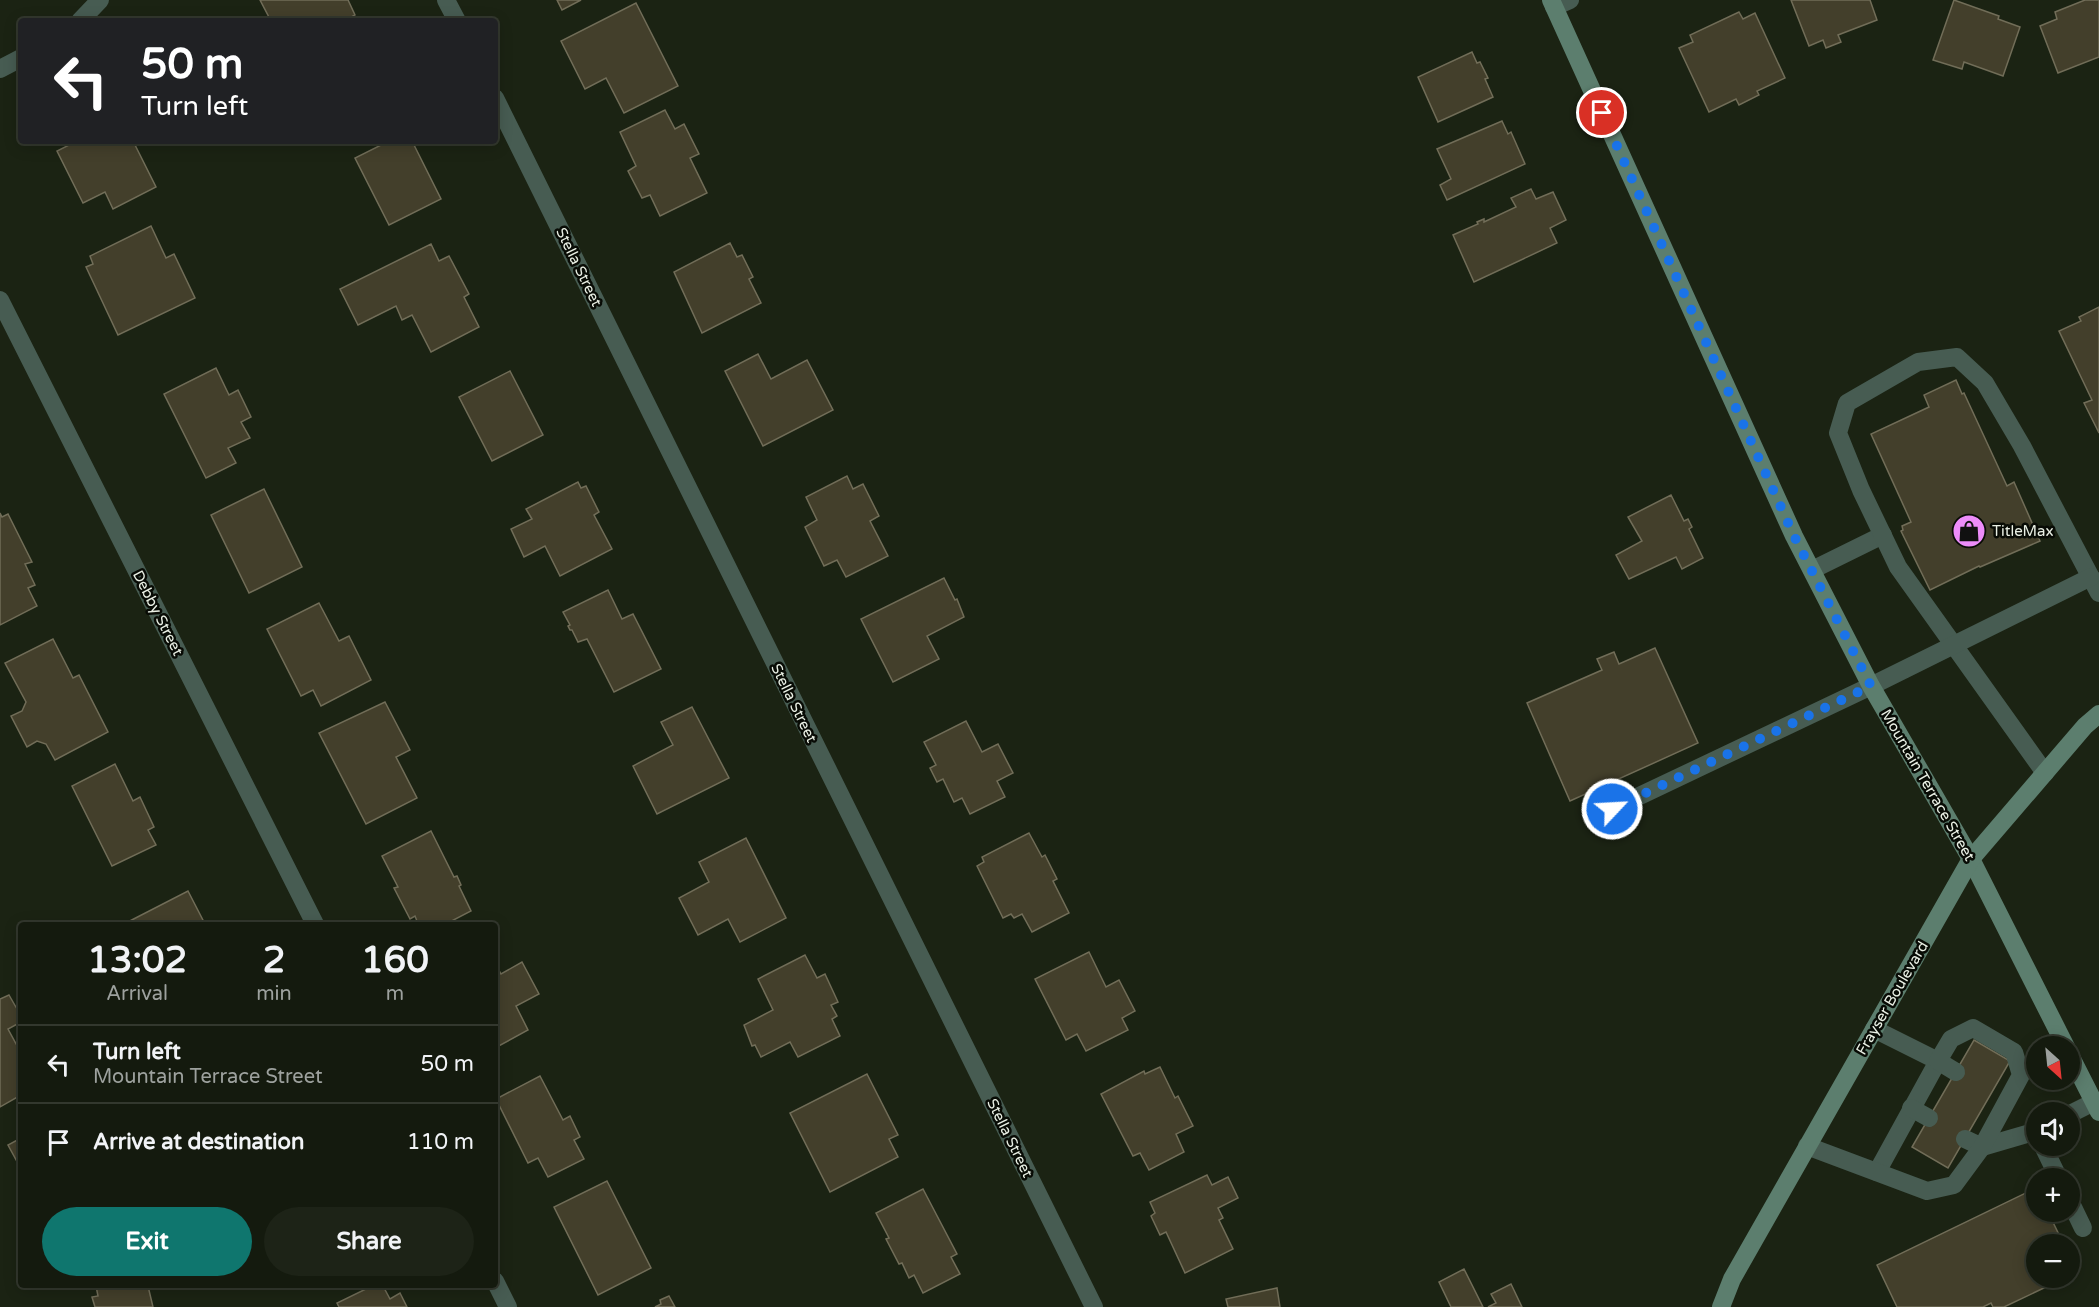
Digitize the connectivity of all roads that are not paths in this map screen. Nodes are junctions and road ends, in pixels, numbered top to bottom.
1 (99, 0) edge
2 (446, 0) edge
3 (1558, 2) edge
4 (83, 18) edge
5 (455, 18) edge
6 (18, 60) edge
7 (0, 69) edge
8 (498, 104) edge
9 (0, 300) edge
10 (1883, 535) junction
11 (1812, 570) junction
12 (2095, 585) edge
13 (1953, 645) junction
14 (1871, 686) junction
15 (2099, 714) edge
16 (2045, 772) junction
17 (1612, 809) dead end
18 (1971, 859) junction
19 (313, 922) edge
20 (1874, 1029) junction
21 (2060, 1036) edge
22 (1938, 1060) junction
23 (1956, 1072) dead end
24 (2080, 1074) edge
25 (2097, 1107) edge
26 (1911, 1108) junction
27 (2080, 1111) edge
28 (1929, 1118) dead end
29 (2026, 1136) edge
30 (1974, 1143) junction
31 (1807, 1146) junction
32 (1877, 1172) junction
33 (2080, 1222) edge
34 (2083, 1228) dead end
35 (498, 1287) edge
36 (508, 1307) edge
37 (1094, 1307) edge
38 (1721, 1307) edge

1 - 4 street
2 - 5 street
3 - 11 street, Mountain Terrace Street
6 - 7 street
8 - 37 street, Stella Street
9 - 19 street, Debby Street
10 - 11 street
10 - 12 street
10 - 13 street
11 - 14 street, Mountain Terrace Street
12 - 13 street
13 - 14 street
13 - 16 street
14 - 17 street
14 - 18 street, Mountain Terrace Street
15 - 16 street, Frayser Boulevard
16 - 18 street, Frayser Boulevard
18 - 20 street, Frayser Boulevard
18 - 21 street, Mountain Terrace Street
20 - 22 street
20 - 31 street, Frayser Boulevard
22 - 23 street
22 - 26 street
22 - 30 street
24 - 25 street
25 - 27 street
26 - 28 street
26 - 32 street
29 - 30 street
30 - 32 street
31 - 32 street
31 - 38 street, Frayser Boulevard
33 - 34 street
35 - 36 street

